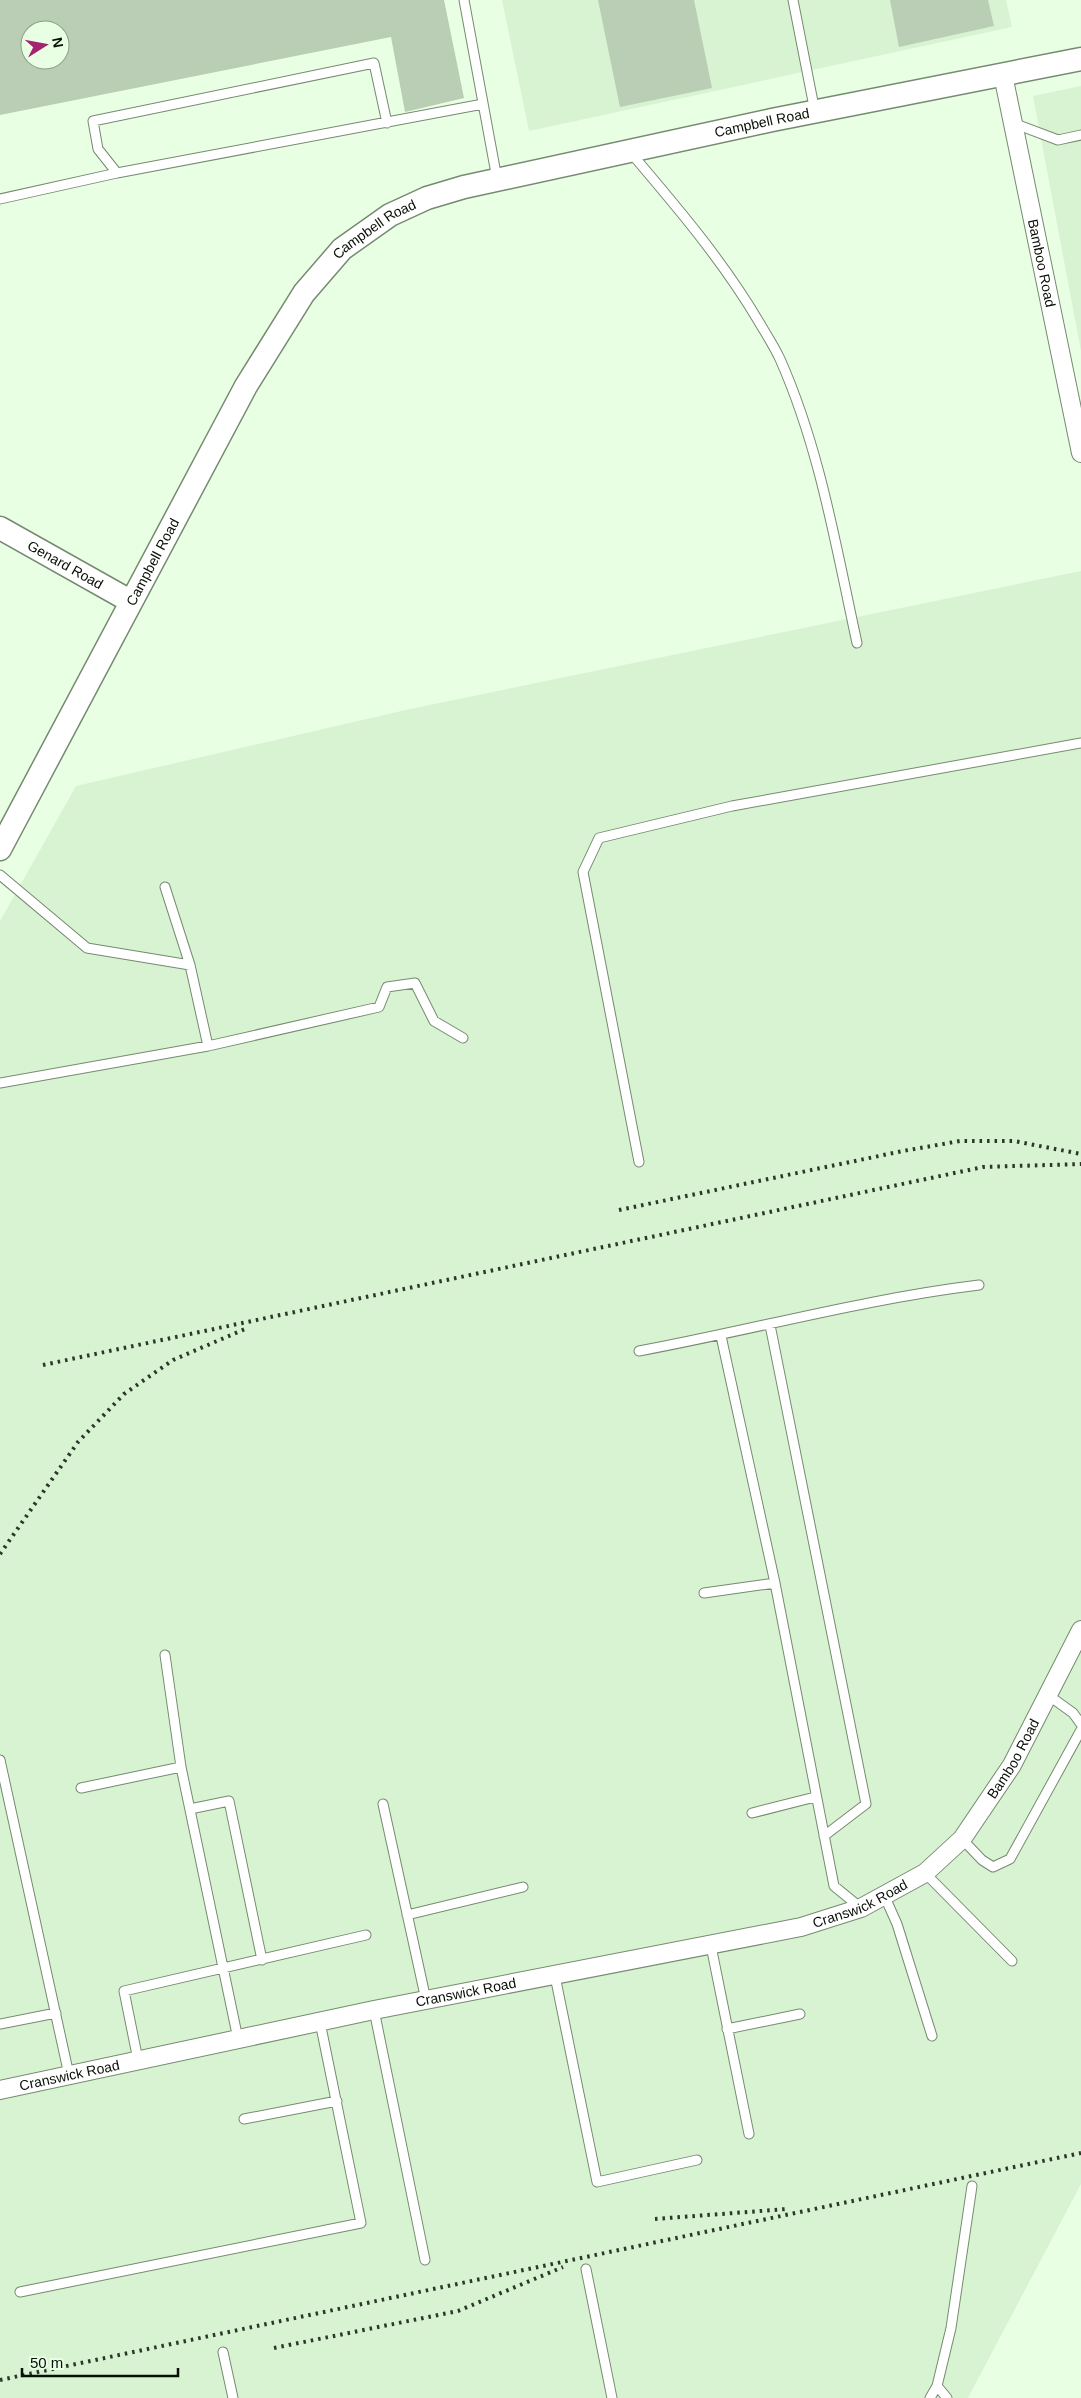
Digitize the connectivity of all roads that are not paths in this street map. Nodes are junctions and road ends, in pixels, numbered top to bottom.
1 (464, 0) edge
2 (793, 0) edge
3 (1081, 58) edge
4 (1003, 75) junction
5 (483, 104) junction
6 (815, 112) junction
7 (387, 123) junction
8 (1012, 123) junction
9 (1081, 135) edge
10 (629, 151) junction
11 (117, 173) junction
12 (497, 180) junction
13 (0, 200) edge
14 (1080, 445) edge
15 (0, 528) edge
16 (130, 601) junction
17 (857, 643) dead end
18 (1081, 743) edge
19 (0, 849) edge
20 (0, 875) edge
21 (165, 887) dead end
22 (190, 965) junction
23 (463, 1038) dead end
24 (208, 1046) junction
25 (0, 1083) edge
26 (639, 1162) dead end
27 (979, 1285) dead end
28 (770, 1325) junction
29 (721, 1336) junction
30 (639, 1351) dead end
31 (774, 1583) junction
32 (704, 1593) dead end
33 (1081, 1630) edge
34 (165, 1655) dead end
35 (1048, 1695) junction
36 (1081, 1724) edge
37 (1081, 1730) edge
38 (0, 1760) edge
39 (181, 1767) junction
40 (81, 1788) dead end
41 (815, 1797) junction
42 (383, 1804) dead end
43 (190, 1809) junction
44 (752, 1813) dead end
45 (824, 1836) junction
46 (962, 1838) junction
47 (925, 1873) junction
48 (523, 1887) dead end
49 (884, 1895) junction
50 (861, 1908) junction
51 (407, 1915) junction
52 (366, 1935) dead end
53 (711, 1946) junction
54 (262, 1960) junction
55 (1012, 1961) dead end
56 (223, 1969) junction
57 (555, 1976) junction
58 (426, 2000) junction
59 (374, 2010) junction
60 (56, 2013) junction
61 (800, 2014) dead end
62 (320, 2022) junction
63 (0, 2024) edge
64 (727, 2029) junction
65 (932, 2036) dead end
66 (238, 2039) junction
67 (138, 2060) junction
68 (69, 2075) junction
69 (0, 2090) edge
70 (337, 2101) junction
71 (244, 2119) dead end
72 (749, 2134) dead end
73 (697, 2160) dead end
74 (972, 2186) dead end
75 (425, 2260) dead end
76 (586, 2270) dead end
77 (20, 2292) dead end
78 (223, 2352) dead end
79 (937, 2386) junction
80 (233, 2398) edge
81 (612, 2398) edge
82 (930, 2398) edge
83 (947, 2398) edge

1 - 5 lane
2 - 6 lane
3 - 4 street, Campbell Road
4 - 6 street, Campbell Road
4 - 8 street, Bamboo Road
5 - 7 lane
5 - 12 lane
6 - 10 street, Campbell Road
7 - 11 lane
7 - 11 lane
8 - 9 lane
8 - 14 street, Bamboo Road
10 - 12 street, Campbell Road
10 - 17 lane
11 - 13 lane
12 - 16 street, Campbell Road
15 - 16 street, Genard Road
16 - 19 street, Campbell Road
18 - 26 lane
20 - 22 lane
21 - 22 lane
22 - 24 lane
23 - 24 lane
24 - 25 lane
27 - 28 lane
28 - 29 lane
28 - 45 lane
29 - 30 lane
29 - 31 lane
31 - 32 lane
31 - 41 lane
33 - 35 street, Bamboo Road
34 - 39 lane
35 - 36 lane
35 - 46 street, Bamboo Road
37 - 46 lane
38 - 60 lane
39 - 40 lane
39 - 43 lane
41 - 44 lane
41 - 45 lane
42 - 51 lane
43 - 54 lane
43 - 56 lane
45 - 50 lane
46 - 47 street, Bamboo Road
47 - 49 street, Cranswick Road
47 - 55 lane
48 - 51 lane
49 - 50 street, Cranswick Road
49 - 65 lane
50 - 53 street, Cranswick Road
51 - 58 lane
52 - 54 lane
53 - 57 street, Cranswick Road
53 - 64 lane
54 - 56 lane
56 - 66 lane
56 - 67 lane
57 - 58 street, Cranswick Road
57 - 73 lane
58 - 59 street, Cranswick Road
59 - 62 street, Cranswick Road
59 - 75 lane
60 - 63 lane
60 - 68 lane
61 - 64 lane
62 - 66 street, Cranswick Road
62 - 70 lane
64 - 72 lane
66 - 67 street, Cranswick Road
67 - 68 street, Cranswick Road
68 - 69 street, Cranswick Road
70 - 71 lane
70 - 77 lane
74 - 79 lane
76 - 81 lane
78 - 80 lane
79 - 82 lane
79 - 83 lane

